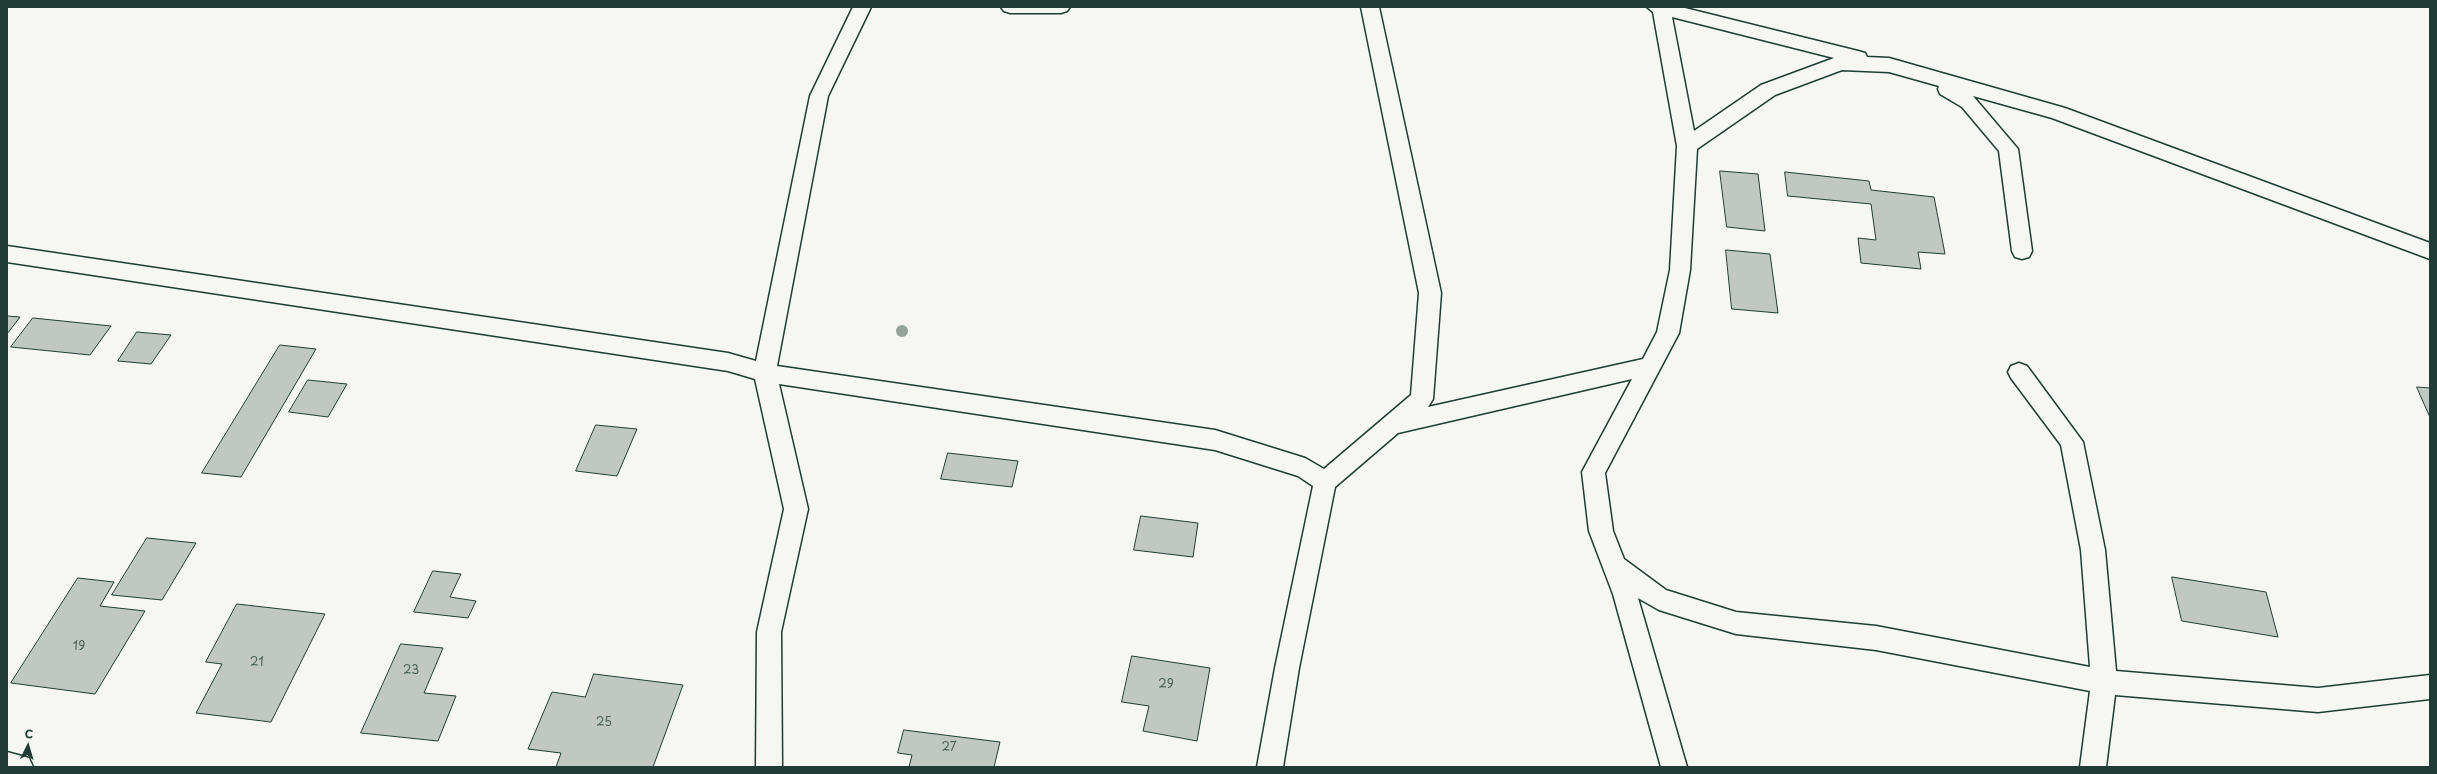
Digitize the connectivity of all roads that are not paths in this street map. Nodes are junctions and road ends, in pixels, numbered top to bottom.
1 (862, 7) edge
2 (1010, 7) edge
3 (1061, 7) edge
4 (1370, 7) edge
5 (1661, 8) edge
6 (1889, 65) junction
7 (1687, 146) junction
8 (2022, 251) dead end
9 (2430, 251) edge
10 (7, 254) edge
11 (1650, 366) junction
12 (2019, 372) dead end
13 (765, 373) junction
14 (1392, 424) junction
15 (1325, 482) junction
16 (1614, 566) junction
17 (2104, 682) junction
18 (2430, 687) edge
19 (7, 765) edge
20 (20, 767) edge
21 (769, 767) edge
22 (1270, 767) edge
23 (1674, 767) edge
24 (2092, 767) edge

1 - 13 street
2 - 3 street
4 - 14 street
5 - 6 street
5 - 7 street
6 - 7 street
6 - 8 street
6 - 9 street
7 - 11 street
10 - 13 street
11 - 14 street
11 - 16 street
12 - 17 street
13 - 15 street
13 - 21 street
14 - 15 street
15 - 22 street
16 - 17 street
16 - 23 street
17 - 18 street
17 - 24 street
19 - 20 street

